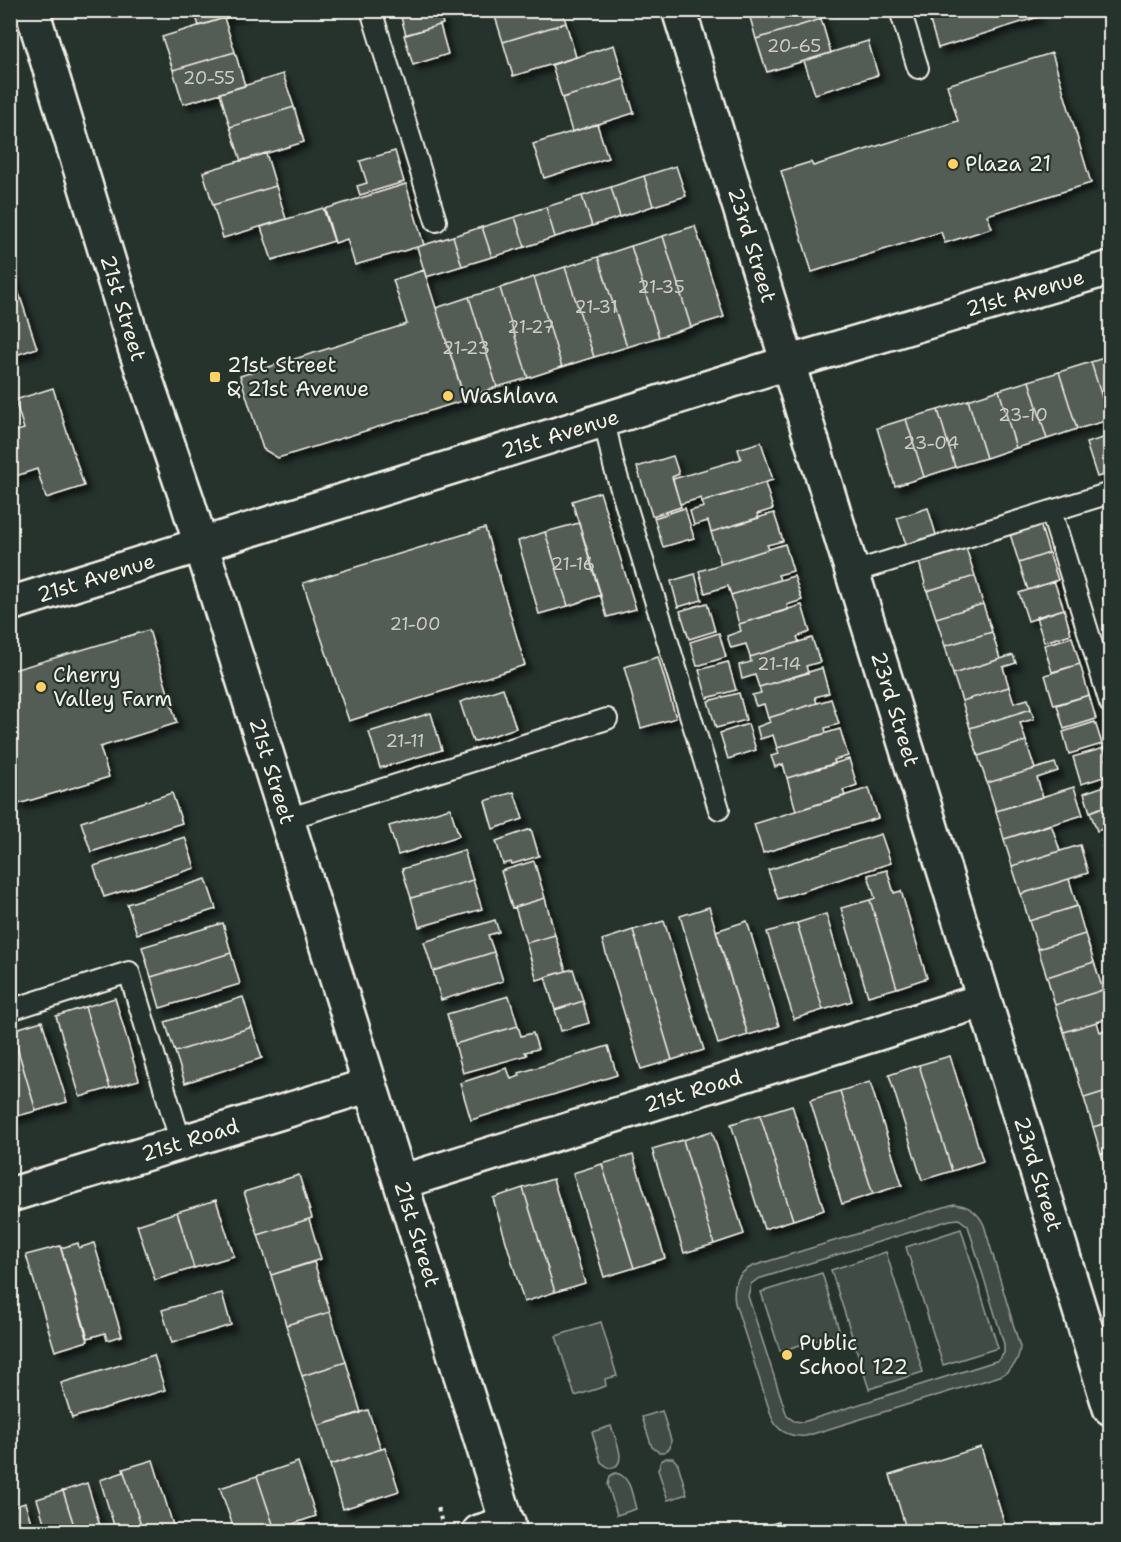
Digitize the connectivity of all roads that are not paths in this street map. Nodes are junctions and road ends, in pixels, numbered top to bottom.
1 (32, 10) edge
2 (371, 10) edge
3 (680, 10) edge
4 (900, 10) edge
5 (918, 68) dead end
6 (436, 221) dead end
7 (1110, 268) edge
8 (787, 363) junction
9 (604, 420) junction
10 (1110, 493) edge
11 (1051, 511) junction
12 (201, 546) junction
13 (853, 572) junction
14 (10, 604) edge
15 (1110, 703) edge
16 (607, 719) dead end
17 (719, 809) dead end
18 (287, 819) junction
19 (984, 1000) junction
20 (10, 1010) edge
21 (370, 1085) junction
22 (181, 1143) junction
23 (401, 1182) junction
24 (10, 1195) edge
25 (1110, 1408) edge
26 (499, 1528) edge

1 - 12 street, 21st Street
2 - 6 lane
3 - 8 street, 23rd Street
4 - 5 lane
7 - 8 street, 21st Avenue
8 - 9 street, 21st Avenue
8 - 13 street, 23rd Street
9 - 12 street, 21st Avenue
9 - 17 lane
10 - 11 lane
11 - 13 lane
11 - 15 lane
12 - 14 street, 21st Avenue
12 - 18 street, 21st Street
13 - 19 street, 23rd Street
16 - 18 lane
18 - 21 street, 21st Street
19 - 23 street, 21st Road
19 - 25 street, 23rd Street
20 - 22 lane
21 - 22 street, 21st Road
21 - 23 street, 21st Street
22 - 24 street, 21st Road
23 - 26 street, 21st Street

